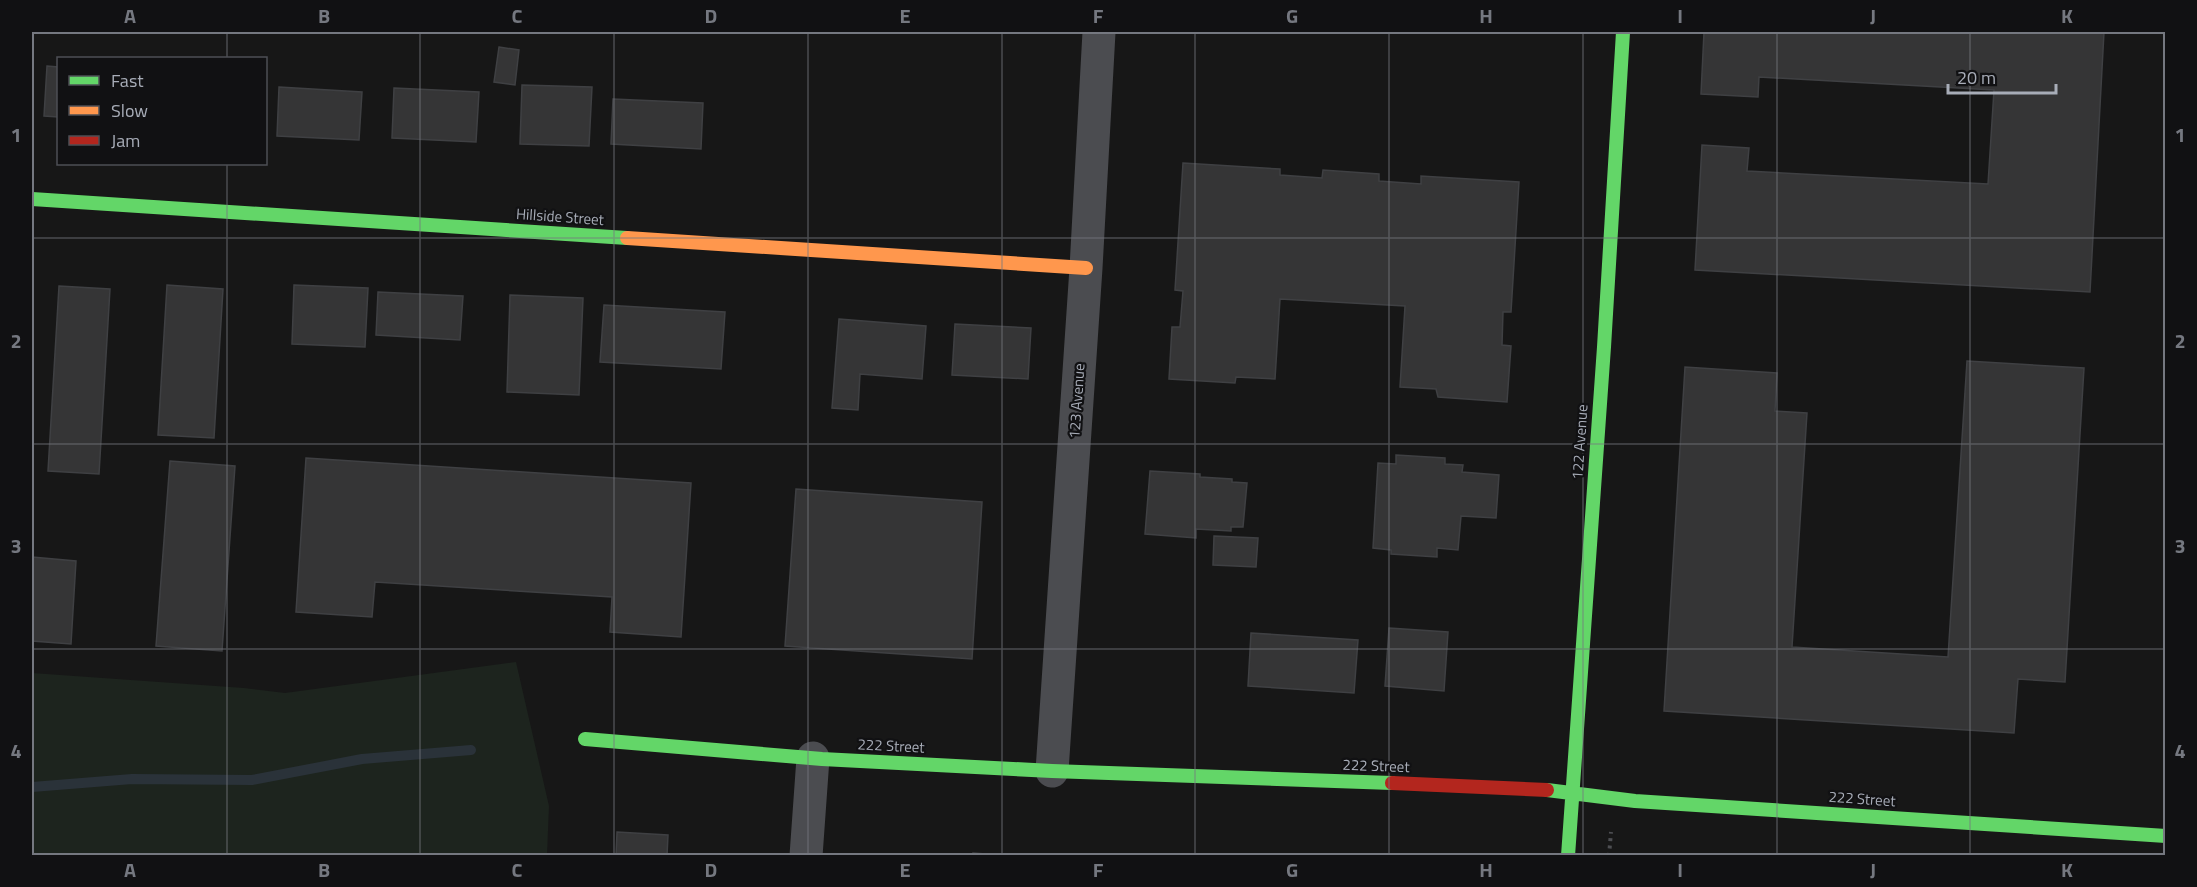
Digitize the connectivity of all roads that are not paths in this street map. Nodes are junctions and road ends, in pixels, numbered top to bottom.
1 (1099, 32) edge
2 (1623, 32) edge
3 (32, 199) edge
4 (1086, 268) junction
5 (585, 739) dead end
6 (813, 758) junction
7 (1052, 771) junction
8 (1572, 794) junction
9 (2166, 836) edge
10 (806, 855) edge
11 (1568, 855) edge

1 - 4 street, 123 Avenue
2 - 8 street, 122 Avenue
3 - 4 street, Hillside Street
4 - 7 street, 123 Avenue
5 - 6 street, 222 Street
6 - 7 street, 222 Street
6 - 10 street
7 - 8 street, 222 Street
8 - 9 street, 222 Street
8 - 11 street, 122 Avenue

